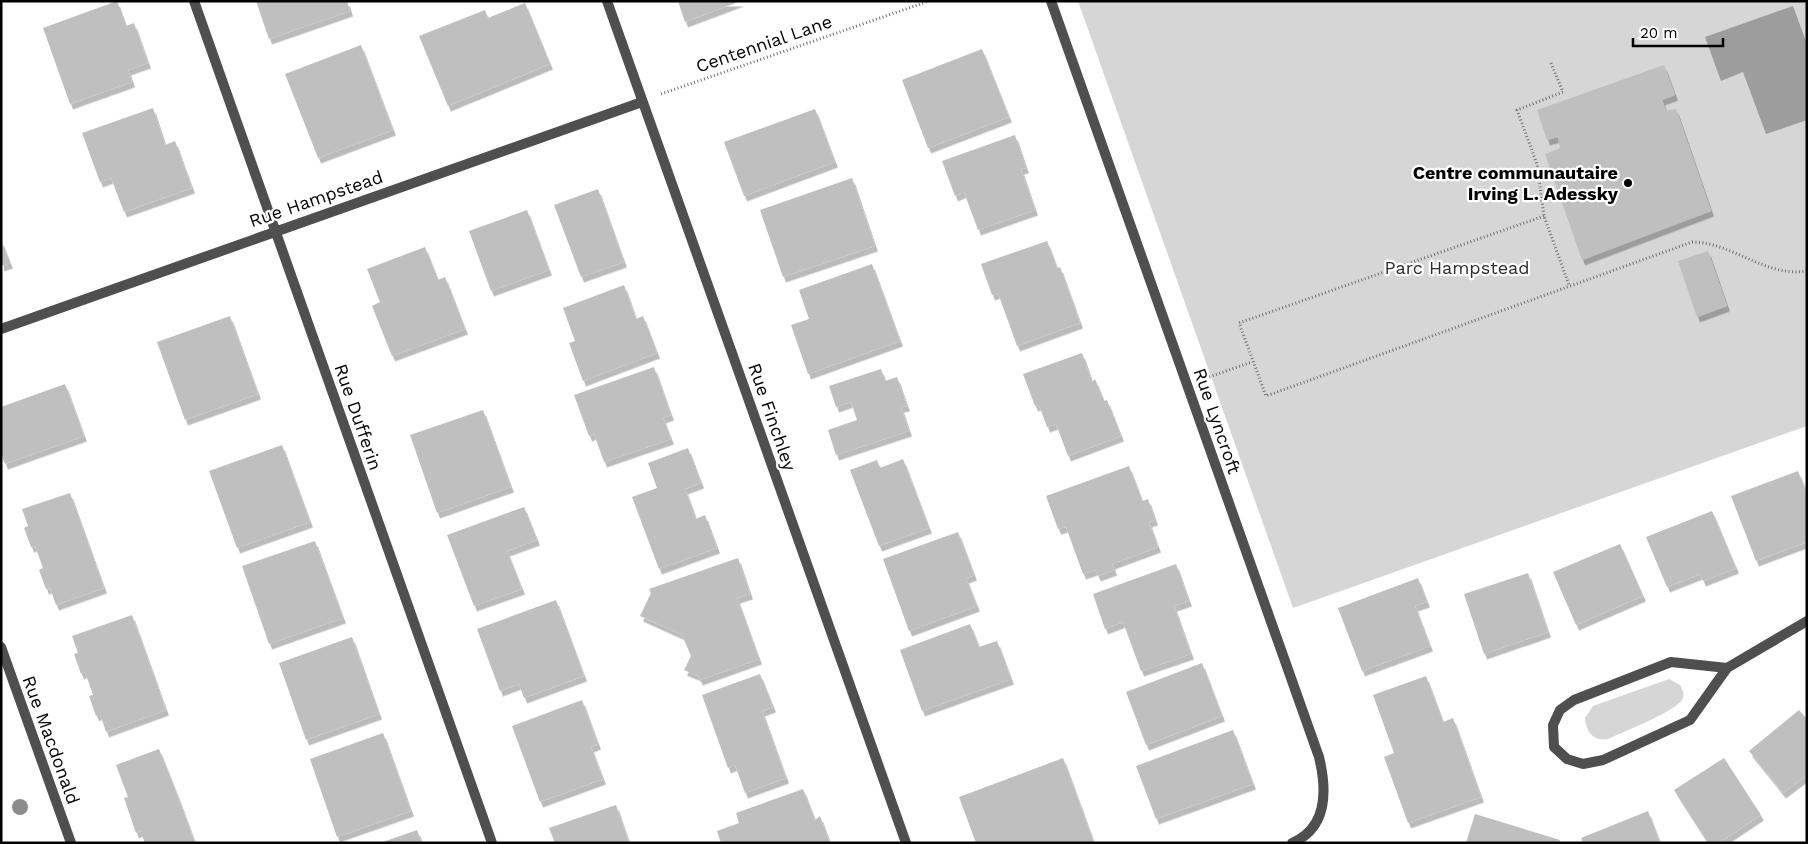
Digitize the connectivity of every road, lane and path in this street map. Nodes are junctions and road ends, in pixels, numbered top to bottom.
1 (194, 1) edge
2 (607, 1) edge
3 (929, 1) edge
4 (1051, 1) edge
5 (1551, 63) dead end
6 (664, 92) dead end
7 (642, 102) junction
8 (1544, 216) junction
9 (275, 231) junction
10 (1807, 271) edge
11 (1569, 285) junction
12 (1, 329) edge
13 (1252, 362) junction
14 (1206, 378) dead end
15 (1807, 621) edge
16 (1, 648) edge
17 (1727, 668) junction
18 (71, 843) edge
19 (492, 843) edge
20 (906, 843) edge
21 (1292, 843) edge

1 - 9 street, Rue Dufferin
2 - 7 street, Rue Finchley
3 - 6 path, Centennial Lane
4 - 21 street, Rue Lyncroft
5 - 8 path
7 - 9 street, Rue Hampstead
7 - 20 street, Rue Finchley
8 - 11 path
8 - 13 path
9 - 12 street, Rue Hampstead
9 - 19 street, Rue Dufferin
10 - 11 path
11 - 13 path
13 - 14 path
15 - 17 street
16 - 18 street, Rue Macdonald
17 - 17 street

